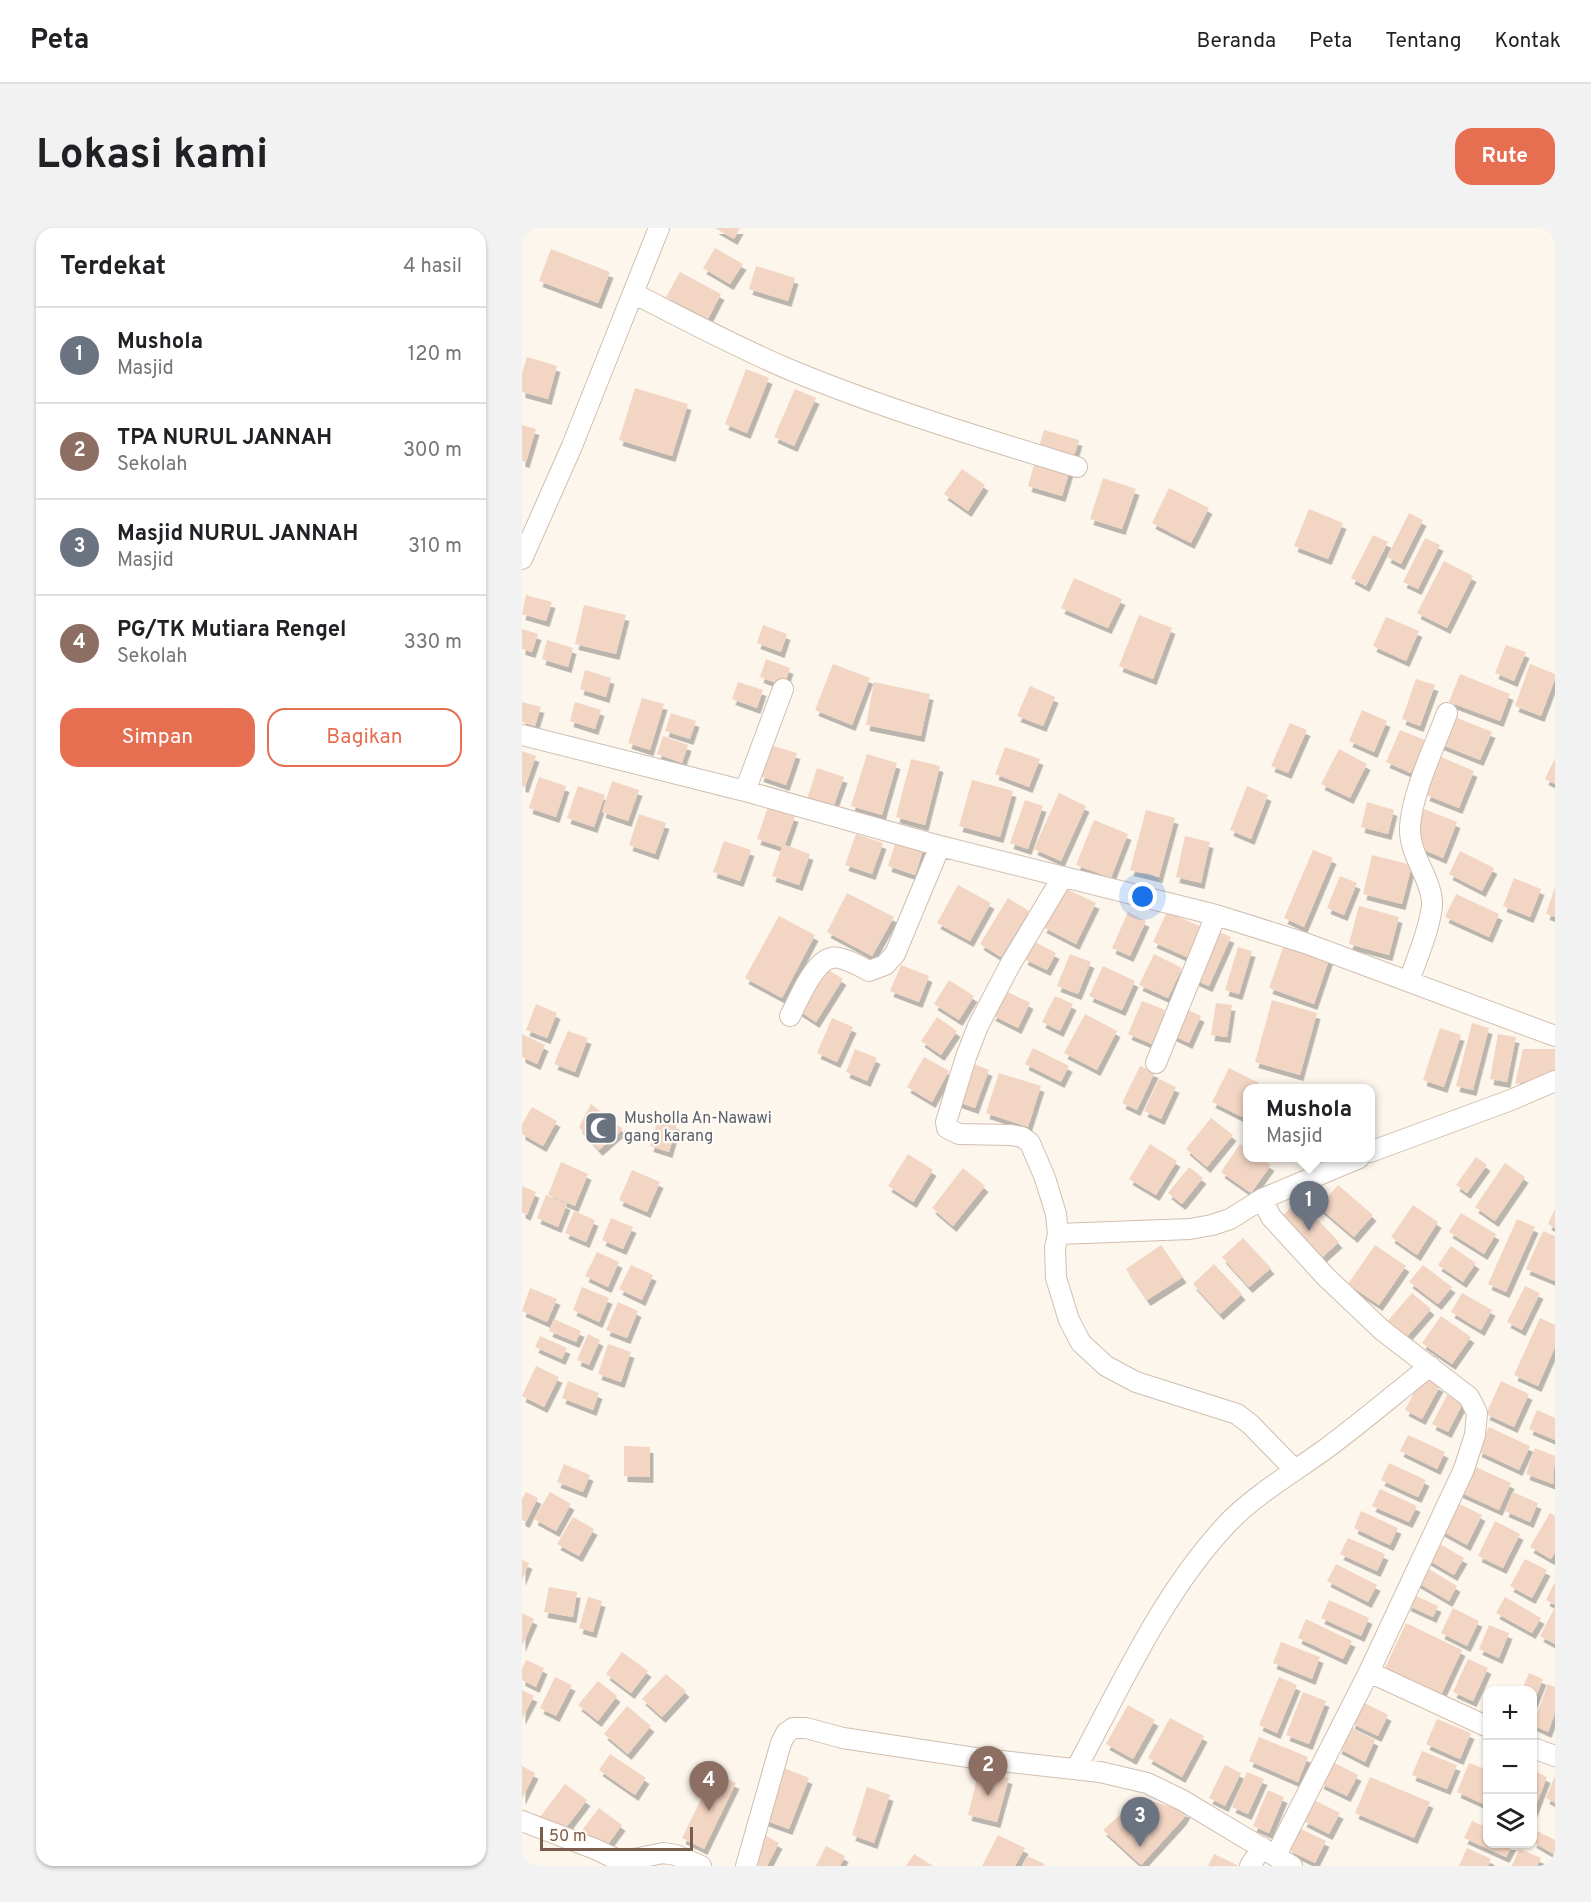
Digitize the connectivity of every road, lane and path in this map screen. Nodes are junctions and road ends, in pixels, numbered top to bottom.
1 (660, 228) edge
2 (633, 293) junction
3 (1077, 467) dead end
4 (522, 559) edge
5 (783, 689) dead end
6 (1447, 713) dead end
7 (522, 735) edge
8 (745, 791) junction
9 (940, 846) junction
10 (1062, 878) junction
11 (1216, 915) junction
12 (1409, 981) junction
13 (790, 1016) dead end
14 (1555, 1036) edge
15 (1156, 1063) dead end
16 (1555, 1081) edge
17 (1375, 1151) edge
18 (1351, 1162) edge
19 (1266, 1207) junction
20 (1056, 1241) junction
21 (1430, 1366) junction
22 (1295, 1470) junction
23 (1369, 1672) junction
24 (1483, 1725) edge
25 (1537, 1749) edge
26 (1555, 1756) edge
27 (1076, 1769) junction
28 (522, 1821) edge
29 (1269, 1851) junction
30 (702, 1866) edge
31 (746, 1866) edge
32 (1250, 1866) edge
33 (1292, 1866) edge

1 - 2 street
2 - 3 street
2 - 4 street
5 - 8 street
6 - 12 street
7 - 8 street
8 - 9 street
9 - 10 street
9 - 13 street
10 - 11 street
10 - 20 street
11 - 12 street
11 - 15 street
12 - 14 street
16 - 17 street
18 - 19 street
19 - 20 street
19 - 21 street
20 - 22 street
21 - 22 street
21 - 23 street
22 - 27 street
23 - 24 street
23 - 29 street
25 - 26 street
27 - 29 street
27 - 31 street
28 - 30 street
29 - 32 street
29 - 33 street

